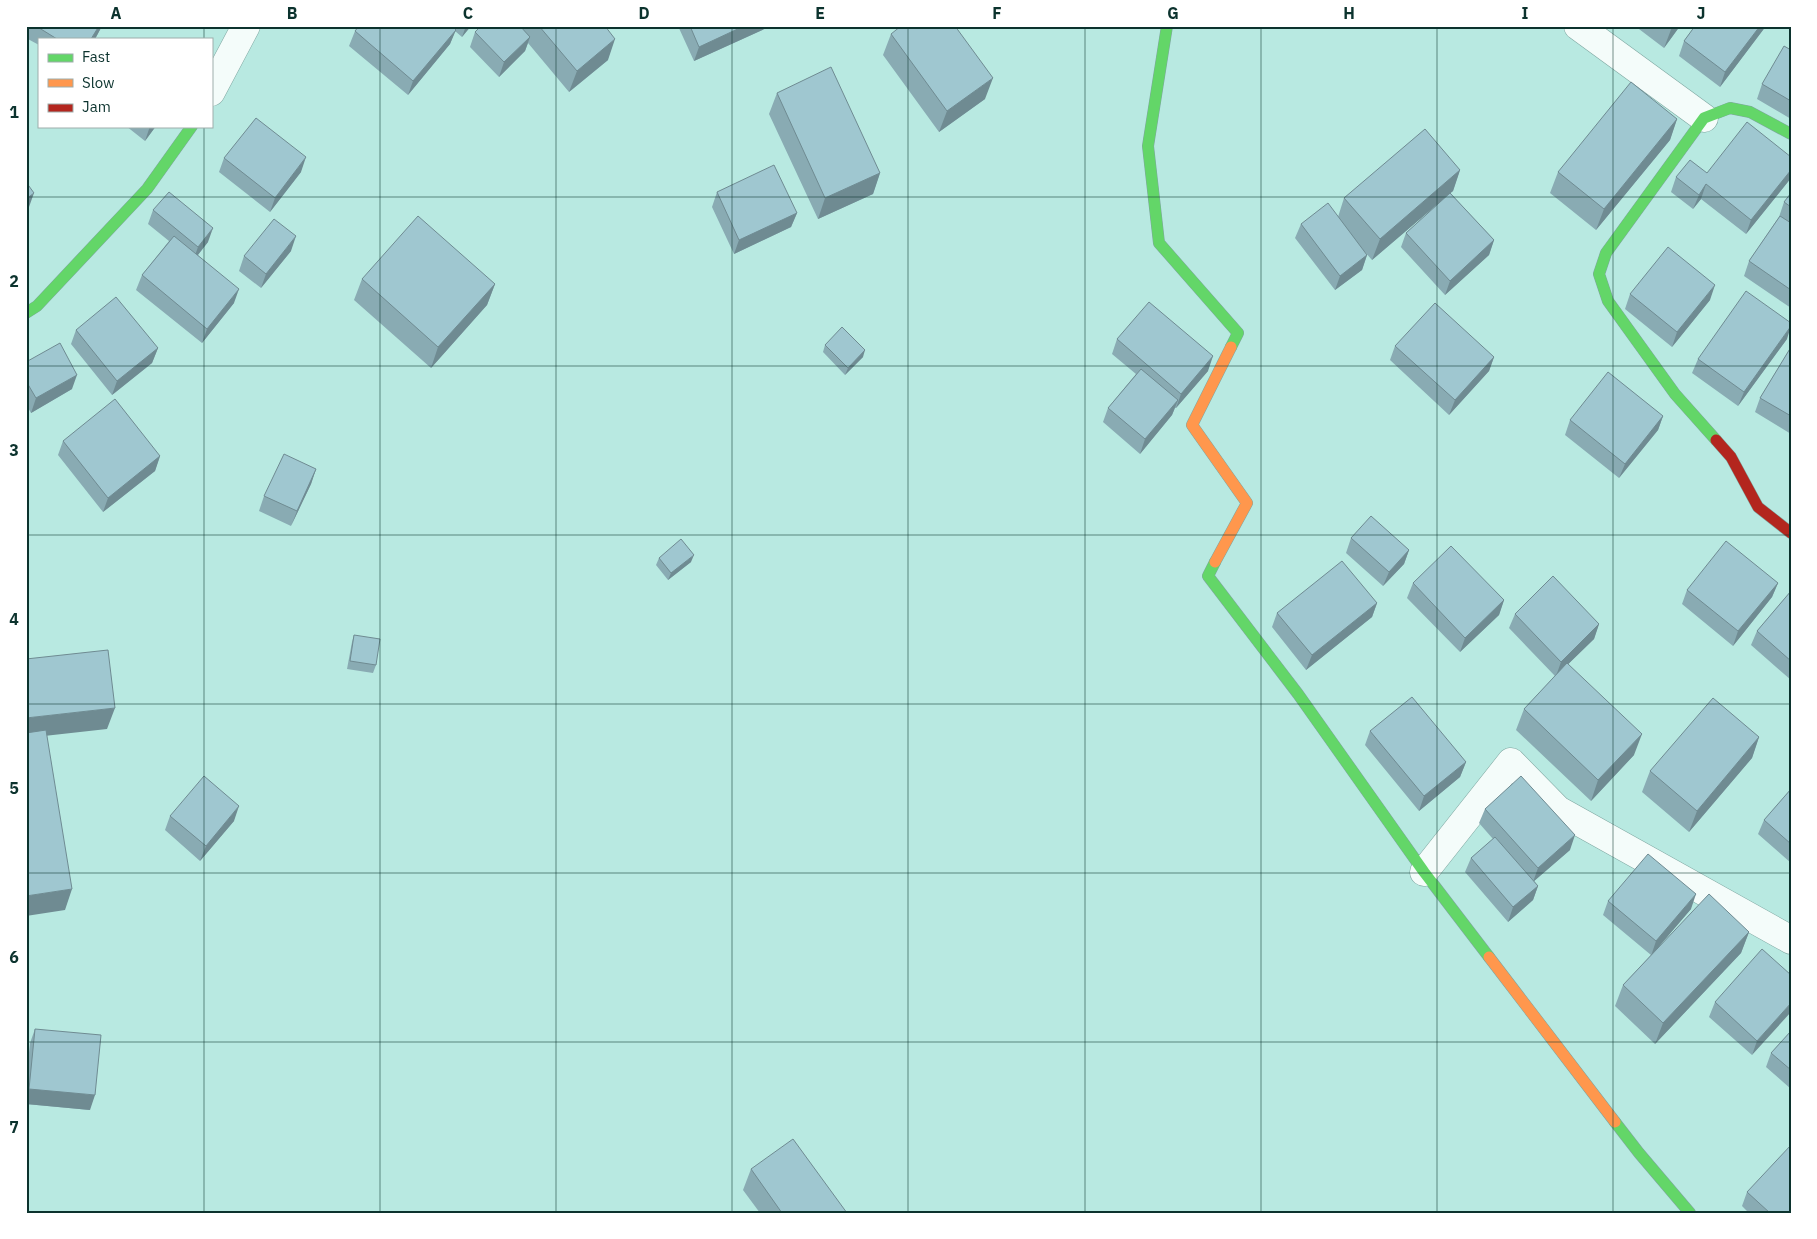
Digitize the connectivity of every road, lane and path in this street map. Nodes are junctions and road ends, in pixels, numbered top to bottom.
1 (246, 26) edge
2 (1167, 26) edge
3 (1578, 26) edge
4 (212, 90) edge
5 (1704, 118) junction
6 (191, 128) edge
7 (1791, 134) edge
8 (26, 313) edge
9 (1791, 532) edge
10 (1424, 872) junction
11 (1791, 940) edge
12 (1690, 1213) edge

1 - 4 street
2 - 10 street
3 - 5 street
5 - 7 street
5 - 9 street
6 - 8 street
10 - 11 street
10 - 12 street

